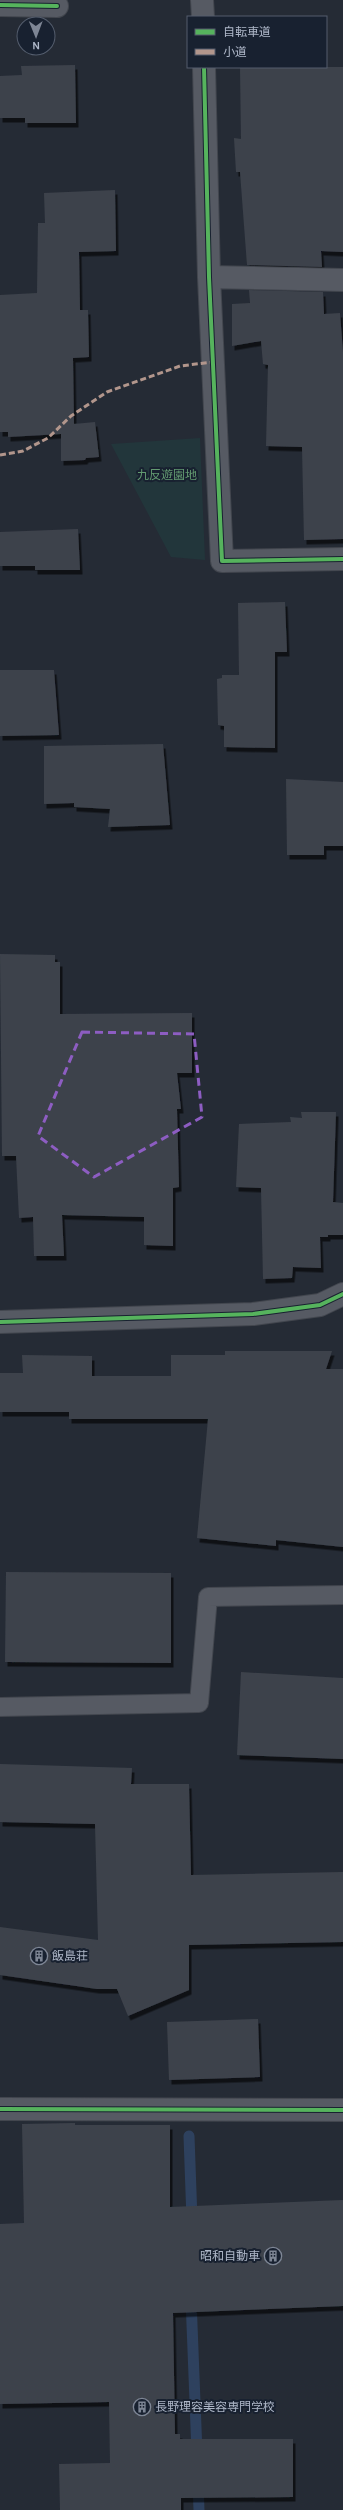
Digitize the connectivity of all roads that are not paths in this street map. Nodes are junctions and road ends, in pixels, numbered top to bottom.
1 (202, 0) edge
2 (0, 5) edge
3 (57, 6) dead end
4 (203, 16) edge
5 (204, 68) edge
6 (210, 277) junction
7 (343, 280) edge
8 (343, 559) edge
9 (343, 1294) edge
10 (0, 1322) edge
11 (343, 1595) edge
12 (0, 1707) edge
13 (0, 2109) edge
14 (343, 2110) edge

1 - 4 street
2 - 3 street
5 - 6 street
6 - 7 street
6 - 8 street
9 - 10 street
11 - 12 lane
13 - 14 street

